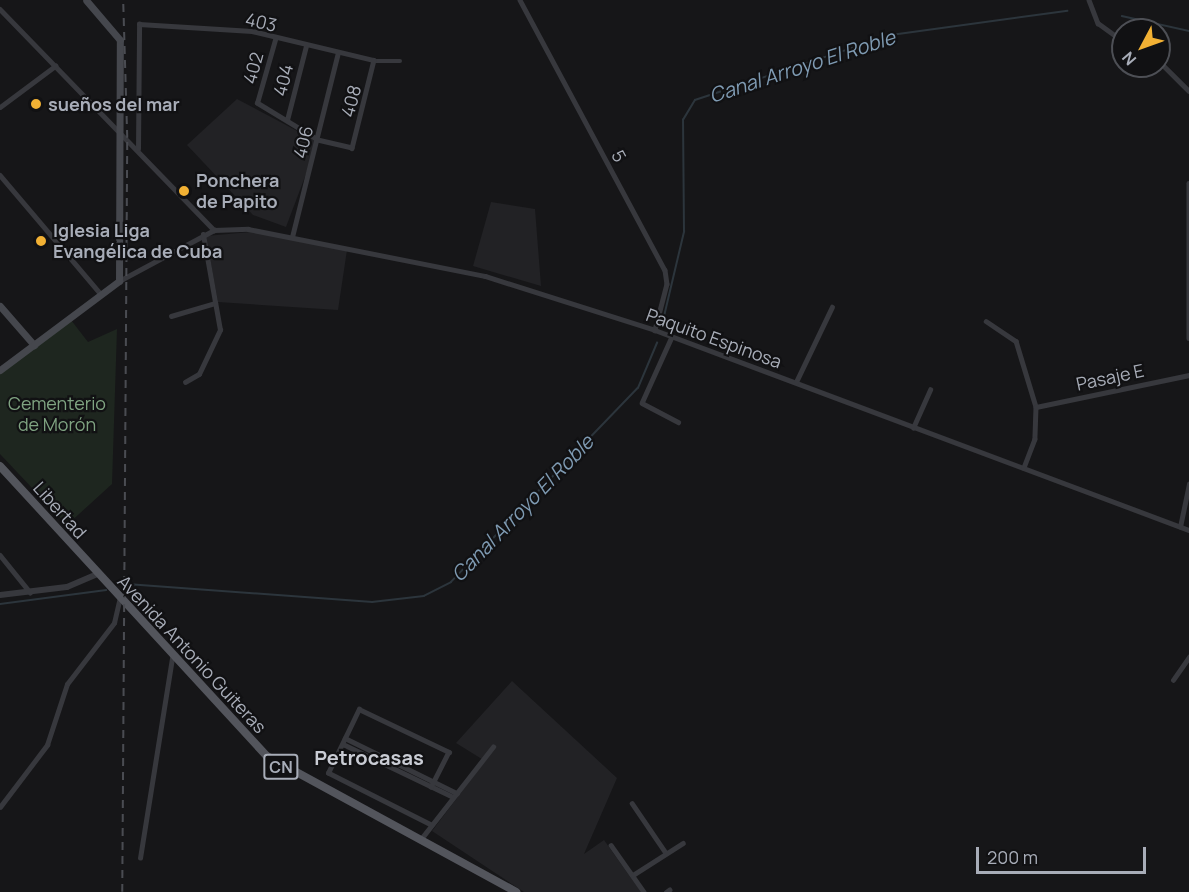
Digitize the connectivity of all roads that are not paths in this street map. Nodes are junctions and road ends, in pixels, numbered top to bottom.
1 (86, 0) edge
2 (520, 0) edge
3 (1089, 0) edge
4 (0, 9) edge
5 (1111, 32) edge
6 (274, 40) junction
7 (306, 46) junction
8 (338, 53) junction
9 (375, 61) junction
10 (400, 61) dead end
11 (55, 66) junction
12 (1171, 71) edge
13 (1187, 85) edge
14 (1189, 91) edge
15 (0, 107) edge
16 (287, 120) junction
17 (120, 131) junction
18 (318, 140) junction
19 (138, 150) junction
20 (0, 175) edge
21 (1188, 183) edge
22 (214, 230) junction
23 (203, 235) junction
24 (292, 237) junction
25 (1187, 274) edge
26 (119, 281) junction
27 (101, 294) junction
28 (215, 303) junction
29 (0, 306) edge
30 (832, 307) dead end
31 (171, 316) dead end
32 (986, 321) dead end
33 (655, 330) junction
34 (672, 337) junction
35 (1189, 338) edge
36 (34, 345) junction
37 (0, 370) edge
38 (1189, 375) edge
39 (185, 382) dead end
40 (796, 382) junction
41 (930, 390) dead end
42 (1036, 407) junction
43 (678, 422) dead end
44 (913, 428) junction
45 (0, 466) edge
46 (1024, 468) junction
47 (1189, 484) edge
48 (1180, 527) junction
49 (1189, 530) edge
50 (0, 555) edge
51 (97, 574) junction
52 (30, 592) junction
53 (0, 595) edge
54 (120, 598) junction
55 (1189, 657) edge
56 (172, 658) junction
57 (1173, 680) dead end
58 (345, 738) junction
59 (342, 744) junction
60 (493, 747) dead end
61 (434, 781) junction
62 (431, 787) junction
63 (455, 795) junction
64 (632, 803) dead end
65 (0, 807) edge
66 (431, 825) junction
67 (421, 840) junction
68 (683, 843) dead end
69 (611, 844) dead end
70 (666, 853) junction
71 (140, 858) dead end
72 (633, 875) junction
73 (516, 892) edge
74 (644, 892) edge

1 - 17 main road
2 - 33 street, 5
3 - 5 street
4 - 11 street
6 - 7 street, 403
6 - 16 street, 402
6 - 19 street, 403
7 - 8 street, 403
7 - 16 street, 404
8 - 9 street, 403
8 - 18 street, 406
9 - 10 street, 403
9 - 18 street, 408
11 - 15 street
11 - 17 street
12 - 13 street
13 - 14 street
16 - 18 street
17 - 19 street
17 - 26 main road
18 - 24 street, 406
19 - 22 street
20 - 27 street
21 - 25 street
22 - 23 street
22 - 24 street, Paquito Espinosa
23 - 26 street
23 - 28 street
24 - 33 street, Paquito Espinosa
25 - 35 street
26 - 27 main road
27 - 36 main road
28 - 31 street
28 - 39 street
29 - 36 main road
30 - 40 street
32 - 42 street
33 - 34 street, Paquito Espinosa
34 - 40 street, Paquito Espinosa
34 - 43 street
36 - 37 main road
38 - 42 street, Pasaje E
40 - 44 street, Paquito Espinosa
41 - 44 street
42 - 46 street
44 - 46 street, Paquito Espinosa
45 - 51 main road, Libertad / CN
46 - 48 street, Paquito Espinosa
47 - 48 street
48 - 49 street, Paquito Espinosa
50 - 52 street
51 - 52 street
51 - 54 main road, Avenida Antonio Guiteras / CN
52 - 53 street
54 - 56 main road, Avenida Antonio Guiteras / CN
54 - 65 street
55 - 57 street
56 - 67 main road, Avenida Antonio Guiteras / CN
56 - 71 street
58 - 59 street
58 - 61 street
58 - 61 street
59 - 62 street
59 - 66 street
60 - 63 street
61 - 62 street
61 - 63 street
62 - 63 street
63 - 66 street
64 - 70 street
66 - 67 street
67 - 73 main road, Avenida Antonio Guiteras / CN
68 - 70 street
69 - 72 street
70 - 72 street
72 - 74 street

